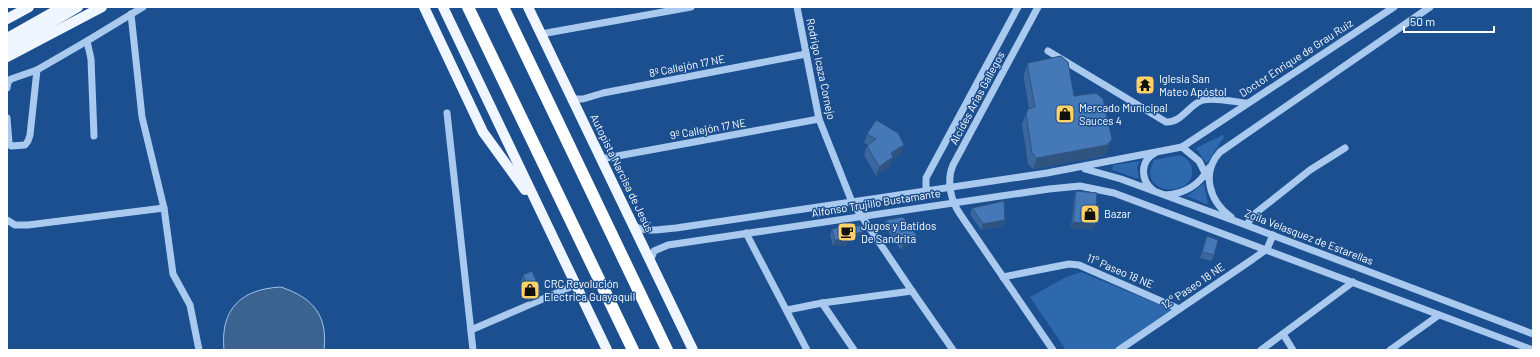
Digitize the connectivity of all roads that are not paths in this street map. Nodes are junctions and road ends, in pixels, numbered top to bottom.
1 (29, 7) edge
2 (62, 7) edge
3 (78, 7) edge
4 (102, 7) edge
5 (143, 7) edge
6 (424, 7) edge
7 (443, 7) edge
8 (468, 7) edge
9 (502, 7) edge
10 (528, 7) edge
11 (692, 7) edge
12 (797, 7) edge
13 (1018, 7) edge
14 (1038, 7) edge
15 (1394, 7) edge
16 (1430, 7) edge
17 (131, 14) junction
18 (7, 19) edge
19 (541, 34) junction
20 (7, 38) edge
21 (87, 41) junction
22 (7, 49) edge
23 (1048, 51) dead end
24 (806, 54) junction
25 (7, 57) edge
26 (37, 70) junction
27 (7, 88) edge
28 (572, 99) junction
29 (1246, 103) junction
30 (447, 113) dead end
31 (7, 118) edge
32 (820, 119) junction
33 (94, 136) dead end
34 (1182, 147) junction
35 (1345, 148) dead end
36 (1157, 152) junction
37 (601, 159) junction
38 (1211, 165) junction
39 (1074, 169) junction
40 (1206, 174) junction
41 (1209, 187) junction
42 (951, 188) junction
43 (926, 191) junction
44 (1163, 195) junction
45 (852, 202) junction
46 (953, 203) junction
47 (164, 208) junction
48 (541, 213) junction
49 (862, 217) junction
50 (7, 220) edge
51 (630, 221) junction
52 (1238, 222) junction
53 (1247, 225) junction
54 (746, 233) junction
55 (1273, 235) junction
56 (1267, 249) junction
57 (650, 262) junction
58 (1003, 277) junction
59 (1353, 282) junction
60 (575, 284) junction
61 (912, 291) junction
62 (822, 303) junction
63 (1179, 309) junction
64 (787, 310) junction
65 (1439, 315) junction
66 (471, 330) junction
67 (1282, 334) junction
68 (1533, 334) edge
69 (1524, 349) edge
70 (199, 350) edge
71 (473, 350) edge
72 (607, 350) edge
73 (633, 350) edge
74 (667, 350) edge
75 (693, 350) edge
76 (807, 350) edge
77 (854, 350) edge
78 (953, 350) edge
79 (1053, 350) edge
80 (1119, 350) edge
81 (1261, 350) edge
82 (1293, 350) edge
83 (1390, 350) edge
84 (1533, 350) edge

1 - 18 main road
2 - 20 main road
3 - 22 main road
4 - 25 main road
5 - 17 street
6 - 48 main road
7 - 48 main road
8 - 73 highway
9 - 74 highway
10 - 19 main road, Autopista Narcisa de Jesús
11 - 19 street
12 - 24 street, Rodrigo Icaza Cornejo
13 - 43 street, Alcides Arias Gallegos
14 - 42 street, Alcides Arias Gallegos
15 - 29 street, Doctor Enrique de Grau Ruiz
16 - 38 street
17 - 21 street
17 - 47 street
19 - 28 main road, Autopista Narcisa de Jesús
21 - 26 street
21 - 33 street
23 - 29 street
24 - 28 street, 8º Callejón 17 NE
24 - 32 street, Rodrigo Icaza Cornejo
26 - 27 street
26 - 31 street
28 - 37 main road, Autopista Narcisa de Jesús
29 - 34 street, Doctor Enrique de Grau Ruiz
30 - 66 street
32 - 37 street, 9º Callejón 17 NE
32 - 45 street, Rodrigo Icaza Cornejo
34 - 36 street, Doctor Enrique de Grau Ruiz
34 - 40 street
35 - 53 street
36 - 39 street, Doctor Enrique de Grau Ruiz
36 - 44 street
37 - 51 main road, Autopista Narcisa de Jesús
38 - 40 street
38 - 41 street
39 - 42 street, Alfonso Trujillo Bustamante
39 - 44 street, Zoila Velasquez de Estarellas
40 - 41 street
40 - 44 street
41 - 52 street
42 - 43 street, Alfonso Trujillo Bustamante
42 - 46 street, Alcides Arias Gallegos
43 - 45 street, Alfonso Trujillo Bustamante
44 - 52 street, Zoila Velasquez de Estarellas
45 - 49 street, Rodrigo Icaza Cornejo
45 - 51 street, Alfonso Trujillo Bustamante
46 - 49 street, Alfonso Trujillo Bustamante
46 - 56 street, Alfonso Trujillo Bustamante
46 - 58 street
47 - 50 street
47 - 70 street
48 - 60 main road
49 - 54 street, Alfonso Trujillo Bustamante
49 - 61 street, Rodrigo Icaza Cornejo
51 - 57 main road, Autopista Narcisa de Jesús
52 - 53 street, Zoila Velasquez de Estarellas
53 - 55 street, Zoila Velasquez de Estarellas
54 - 57 street, Alfonso Trujillo Bustamante
54 - 64 street
55 - 56 street
55 - 68 street, Zoila Velasquez de Estarellas
56 - 59 street
56 - 63 street, 12° Paseo 18 NE
57 - 75 main road, Autopista Narcisa de Jesús
58 - 63 street, 11° Paseo 18 NE
58 - 79 street
59 - 65 street
59 - 67 street
60 - 66 street
60 - 72 main road
61 - 62 street
61 - 78 street, Rodrigo Icaza Cornejo
62 - 64 street
62 - 77 street
63 - 80 street, 12° Paseo 18 NE
64 - 76 street
65 - 69 street
65 - 83 street
66 - 71 street
67 - 81 street
67 - 82 street
69 - 84 street

